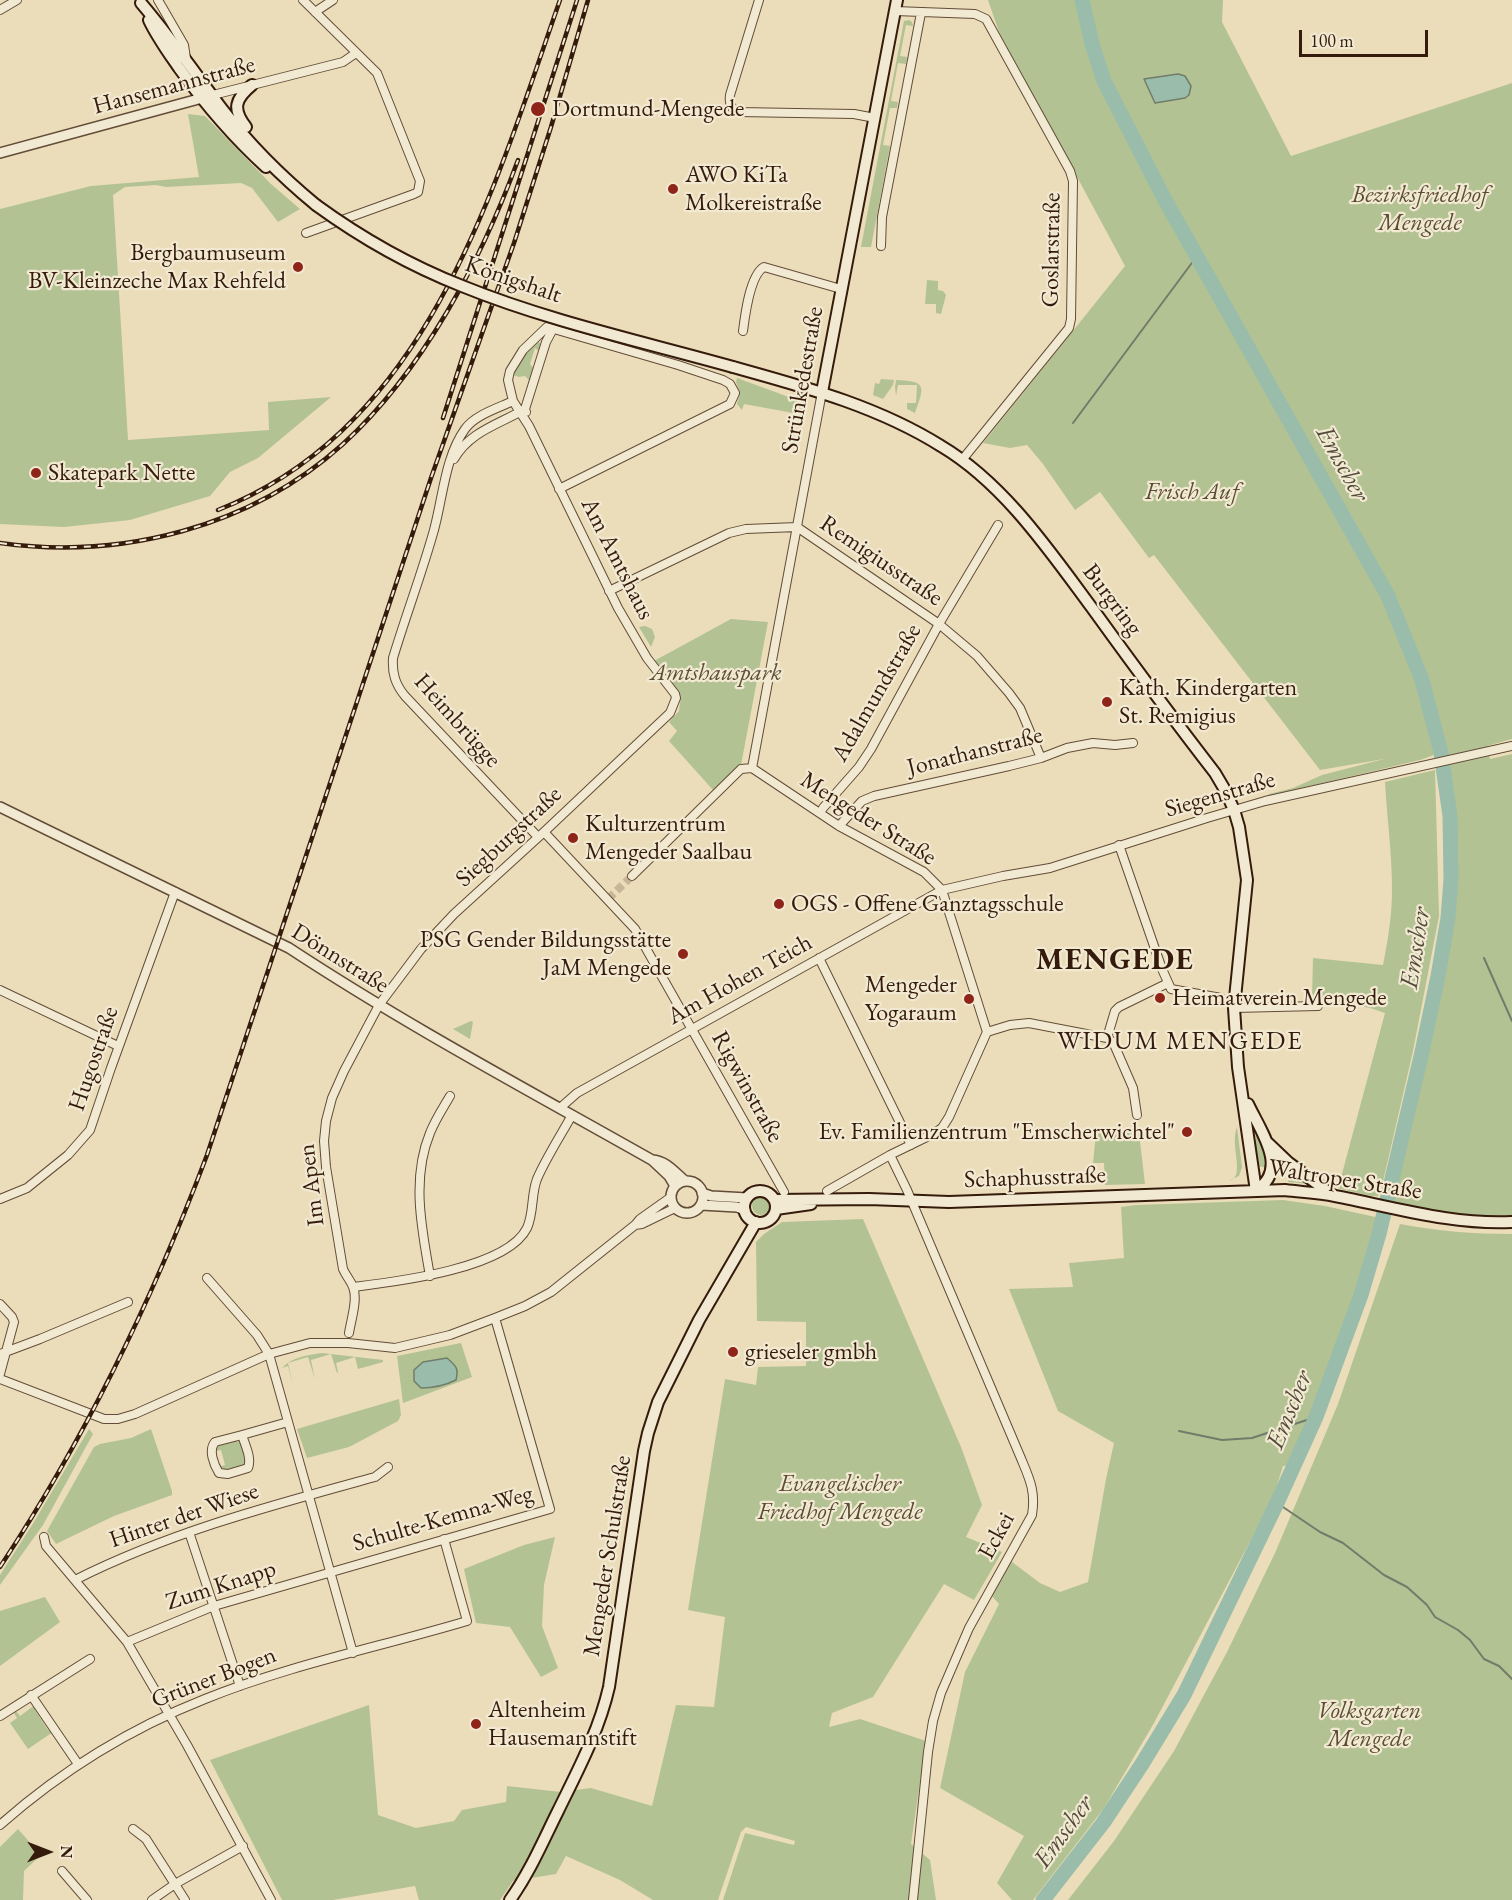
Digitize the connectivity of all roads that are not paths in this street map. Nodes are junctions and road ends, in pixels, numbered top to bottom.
1 (17, 0) edge
2 (158, 0) edge
3 (303, 0) edge
4 (333, 0) edge
5 (759, 0) edge
6 (140, 1) edge
7 (896, 5) edge
8 (0, 10) edge
9 (315, 12) junction
10 (921, 13) junction
11 (356, 52) junction
12 (187, 60) junction
13 (252, 85) junction
14 (213, 95) junction
15 (201, 98) junction
16 (875, 118) junction
17 (0, 153) edge
18 (290, 184) junction
19 (306, 233) dead end
20 (880, 246) dead end
21 (841, 289) junction
22 (553, 329) junction
23 (743, 331) dead end
24 (537, 337) junction
25 (546, 342) junction
26 (738, 369) joint
27 (822, 392) junction
28 (513, 401) junction
29 (522, 411) junction
30 (962, 460) junction
31 (446, 475) junction
32 (559, 489) junction
33 (998, 525) dead end
34 (797, 527) junction
35 (609, 591) junction
36 (939, 624) junction
37 (674, 704) joint
38 (1133, 743) dead end
39 (1512, 746) edge
40 (1041, 758) junction
41 (752, 768) junction
42 (0, 807) edge
43 (1234, 810) junction
44 (820, 813) junction
45 (839, 826) junction
46 (541, 834) junction
47 (1119, 845) junction
48 (632, 876) tunnel mouth
49 (942, 890) junction
50 (175, 892) junction
51 (819, 958) junction
52 (1169, 986) junction
53 (0, 990) edge
54 (1221, 998) dead end
55 (378, 1005) junction
56 (1318, 1006) dead end
57 (1234, 1008) junction
58 (692, 1029) junction
59 (987, 1032) junction
60 (1107, 1038) junction
61 (118, 1046) junction
62 (450, 1096) dead end
63 (1244, 1096) junction
64 (560, 1108) junction
65 (573, 1115) junction
66 (1137, 1115) dead end
67 (1266, 1141) junction
68 (911, 1144) junction
69 (890, 1155) junction
70 (652, 1160) junction
71 (685, 1182) junction
72 (675, 1186) junction
73 (827, 1191) dead end
74 (1256, 1191) junction
75 (784, 1192) dead end
76 (702, 1193) junction
77 (1333, 1196) junction
78 (671, 1197) junction
79 (747, 1198) junction
80 (0, 1199) edge
81 (912, 1201) junction
82 (701, 1204) junction
83 (776, 1204) junction
84 (675, 1208) junction
85 (745, 1210) junction
86 (756, 1222) junction
87 (1512, 1222) edge
88 (635, 1225) junction
89 (430, 1276) junction
90 (207, 1278) dead end
91 (353, 1287) junction
92 (128, 1302) dead end
93 (0, 1304) edge
94 (495, 1318) junction
95 (349, 1333) dead end
96 (3, 1352) edge
97 (269, 1354) junction
98 (0, 1377) edge
99 (288, 1422) junction
100 (242, 1435) junction
101 (388, 1467) dead end
102 (309, 1496) junction
103 (189, 1532) junction
104 (44, 1537) dead end
105 (444, 1539) junction
106 (330, 1572) junction
107 (75, 1580) junction
108 (214, 1606) junction
109 (127, 1642) junction
110 (353, 1653) junction
111 (90, 1659) dead end
112 (240, 1686) junction
113 (31, 1695) junction
114 (169, 1714) junction
115 (0, 1716) edge
116 (78, 1764) junction
117 (0, 1825) edge
118 (134, 1829) dead end
119 (243, 1846) junction
120 (62, 1871) dead end
121 (175, 1884) junction
122 (87, 1900) edge
123 (152, 1900) edge
124 (185, 1900) edge
125 (271, 1900) edge
126 (510, 1900) edge
127 (913, 1900) edge

1 - 8 street
2 - 12 street
3 - 9 street
4 - 9 street
5 - 16 street
6 - 12 main road, Königshalt
6 - 15 main road, Königshalt
7 - 10 street, Goslarstraße
7 - 16 main road, Strünkedestraße
9 - 11 street
10 - 20 street
10 - 30 street, Goslarstraße
11 - 13 street, Hansemannstraße
11 - 19 street
12 - 14 main road, Königshalt
13 - 14 street, Hansemannstraße
13 - 18 main road
14 - 15 street, Hansemannstraße
14 - 18 main road, Königshalt
15 - 17 street, Hansemannstraße
15 - 18 main road, Königshalt
16 - 21 main road, Strünkedestraße
18 - 26 main road, Königshalt, bridge
21 - 23 street
21 - 27 main road, Strünkedestraße
22 - 24 street, Am Amtshaus
22 - 25 street
22 - 32 street
24 - 25 street
24 - 28 street, Am Amtshaus
25 - 29 street
26 - 27 main road, Burgring
27 - 30 main road, Burgring
27 - 34 street, Strünkedestraße
28 - 29 street, Am Amtshaus
28 - 31 street, Heimbrügge
29 - 31 street, Heimbrügge
29 - 32 street, Am Amtshaus
30 - 43 main road, Burgring
31 - 46 street, Heimbrügge
32 - 35 street, Am Amtshaus
33 - 36 street, Adalmundstraße
34 - 35 street, Remigiusstraße
34 - 36 street, Remigiusstraße
34 - 41 street, Strünkedestraße
35 - 37 street, Am Amtshaus
36 - 40 street, Remigiusstraße
36 - 44 street, Adalmundstraße
37 - 46 street, Siegburgstraße
38 - 40 street, Jonathanstraße
39 - 43 street, Siegenstraße
40 - 45 street, Jonathanstraße
41 - 44 street, Mengeder Straße
41 - 48 street
42 - 50 street, Dönnstraße
43 - 47 street, Siegenstraße
43 - 57 main road, Burgring
44 - 45 street, Mengeder Straße
45 - 49 street, Mengeder Straße
46 - 55 street, Siegburgstraße
46 - 58 street, Rigwinstraße
47 - 49 street, Siegenstraße
47 - 52 street
49 - 51 street, Am Hohen Teich
49 - 59 street, Mengeder Straße
50 - 55 street, Dönnstraße
50 - 61 street, Hugostraße
51 - 58 street, Am Hohen Teich
51 - 68 street
52 - 54 street
52 - 60 street
53 - 61 street
55 - 64 street, Dönnstraße
55 - 91 street, Im Apen
56 - 57 street
57 - 63 main road, Waltroper Straße
58 - 64 street, Am Hohen Teich
58 - 75 street, Rigwinstraße
59 - 60 street
59 - 68 street
60 - 66 street
61 - 80 street, Hugostraße
62 - 89 street
63 - 67 main road
63 - 74 main road, Waltroper Straße
64 - 65 street, Dönnstraße
65 - 70 street, Dönnstraße
65 - 89 street
67 - 74 main road
67 - 77 main road
68 - 69 street
69 - 73 street
69 - 81 street
70 - 71 street, Dönnstraße
70 - 72 street, Dönnstraße
71 - 72 street
71 - 76 street
72 - 78 street
74 - 77 main road, Waltroper Straße
74 - 81 main road, Schaphusstraße
76 - 79 street
76 - 82 street
77 - 87 main road, Waltroper Straße
78 - 84 street
78 - 88 street
79 - 83 main road
79 - 85 main road
81 - 83 main road, Schaphusstraße
81 - 127 street, Eckei
82 - 84 street
82 - 85 street
83 - 86 main road
84 - 88 street
85 - 86 main road
86 - 126 main road, Mengeder Schulstraße
88 - 94 street
89 - 91 street
90 - 97 street
91 - 95 street, Im Apen
92 - 96 street
93 - 96 street
94 - 97 street
94 - 105 street, Schulte-Kemna-Weg
96 - 98 street
97 - 98 street
97 - 99 street
99 - 100 street
99 - 102 street
100 - 100 street
101 - 102 street, Hinter der Wiese
102 - 103 street, Hinter der Wiese
102 - 106 street
103 - 107 street, Hinter der Wiese
103 - 108 street
104 - 107 street
105 - 106 street, Schulte-Kemna-Weg
105 - 110 street, Grüner Bogen
106 - 108 street, Zum Knapp
106 - 110 street
107 - 109 street
108 - 109 street, Zum Knapp
108 - 112 street
109 - 114 street
110 - 112 street, Grüner Bogen
111 - 113 street
112 - 114 street, Grüner Bogen
113 - 115 street
113 - 116 street
114 - 116 street, Grüner Bogen
114 - 119 street
116 - 117 street, Grüner Bogen
118 - 121 street
119 - 121 street
119 - 125 street
120 - 122 street
121 - 123 street
121 - 124 street

